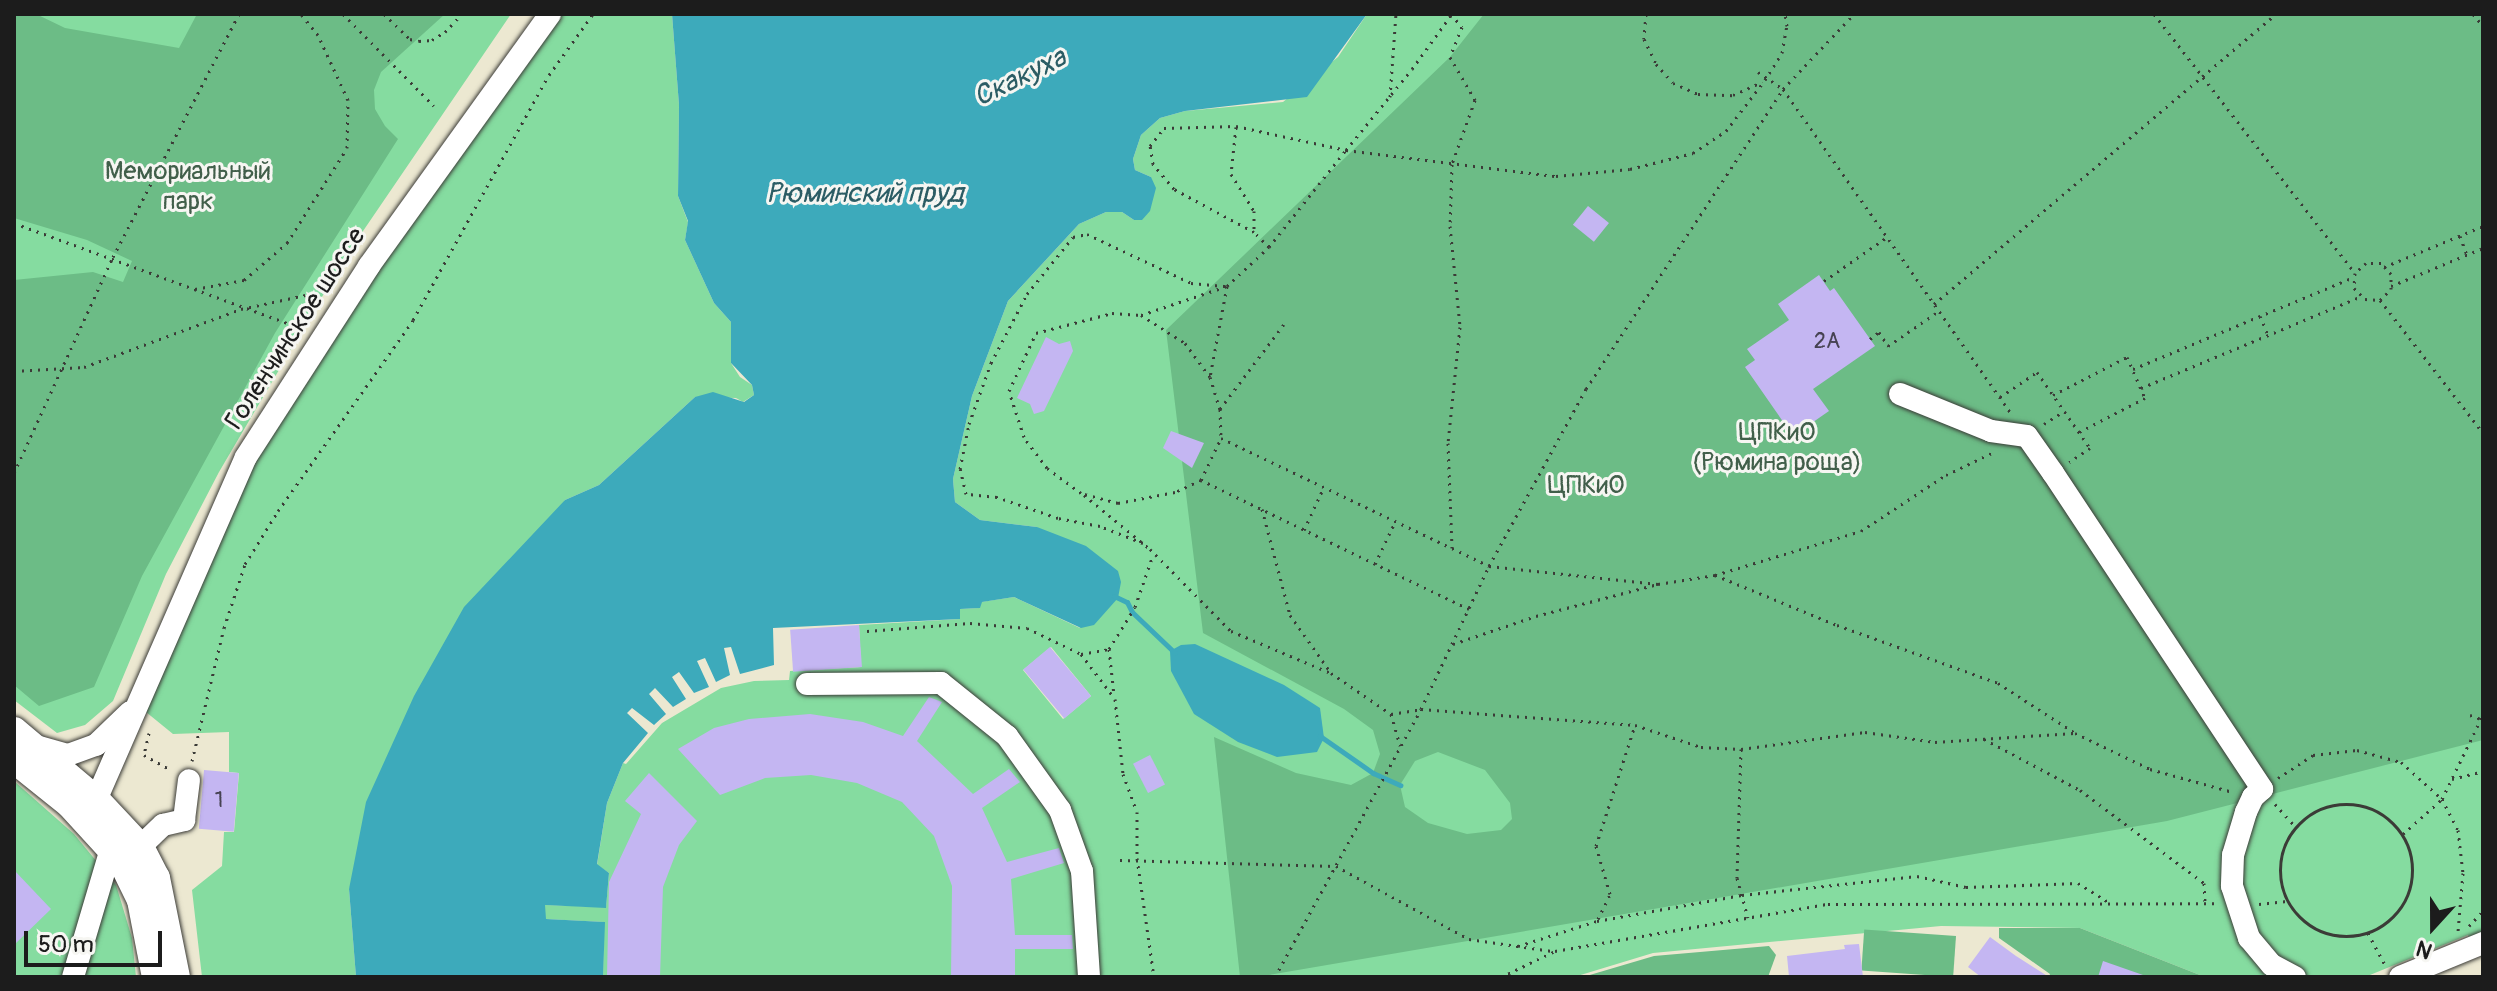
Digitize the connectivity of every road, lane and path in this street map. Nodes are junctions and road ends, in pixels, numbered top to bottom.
1 (239, 14) edge
2 (301, 14) edge
3 (343, 14) edge
4 (384, 14) edge
5 (462, 14) edge
6 (550, 14) edge
7 (593, 14) edge
8 (1396, 14) edge
9 (1451, 14) edge
10 (1646, 14) edge
11 (1785, 14) edge
12 (1854, 14) edge
13 (2154, 14) edge
14 (2276, 14) edge
15 (2473, 14) edge
16 (2483, 26) edge
17 (1758, 72) dead end
18 (2202, 76) junction
19 (1765, 80) junction
20 (1783, 89) junction
21 (1390, 97) junction
22 (434, 106) dead end
23 (1236, 126) junction
24 (1346, 150) junction
25 (1452, 164) junction
26 (14, 223) edge
27 (2483, 226) edge
28 (1254, 232) junction
29 (2460, 236) junction
30 (1887, 237) junction
31 (1269, 247) junction
32 (2483, 248) edge
33 (2467, 255) junction
34 (113, 257) junction
35 (2384, 267) junction
36 (2355, 275) junction
37 (1824, 281) dead end
38 (1227, 286) junction
39 (2391, 286) junction
40 (195, 289) junction
41 (306, 295) dead end
42 (2362, 296) junction
43 (2380, 300) junction
44 (1934, 304) junction
45 (241, 309) junction
46 (1939, 311) junction
47 (1141, 315) junction
48 (2260, 316) junction
49 (288, 323) dead end
50 (1284, 324) dead end
51 (2268, 335) junction
52 (1870, 339) dead end
53 (61, 368) junction
54 (2133, 369) junction
55 (14, 371) edge
56 (1210, 377) junction
57 (2141, 388) junction
58 (1900, 394) dead end
59 (2053, 395) junction
60 (2000, 397) junction
61 (1220, 409) junction
62 (2064, 411) junction
63 (2079, 432) junction
64 (2483, 433) edge
65 (2027, 436) junction
66 (1221, 438) junction
67 (14, 473) edge
68 (2053, 473) junction
69 (1201, 480) junction
70 (1324, 487) junction
71 (1081, 493) junction
72 (1262, 509) junction
73 (1395, 522) junction
74 (1304, 530) junction
75 (1143, 543) junction
76 (1452, 549) junction
77 (1153, 555) junction
78 (1375, 564) junction
79 (1489, 566) junction
80 (1715, 575) junction
81 (1658, 584) junction
82 (1469, 609) junction
83 (867, 631) dead end
84 (1451, 645) junction
85 (1109, 649) junction
86 (1081, 654) junction
87 (1331, 673) junction
88 (807, 684) dead end
89 (1115, 699) junction
90 (139, 703) junction
91 (1421, 709) junction
92 (1391, 714) junction
93 (2470, 715) dead end
94 (2482, 717) edge
95 (1635, 725) junction
96 (149, 730) dead end
97 (2075, 733) junction
98 (1981, 737) junction
99 (20, 745) edge
100 (1400, 746) junction
101 (1741, 749) junction
102 (2483, 771) edge
103 (2452, 779) junction
104 (189, 780) junction
105 (2257, 793) junction
106 (2442, 799) junction
107 (83, 802) junction
108 (2295, 826) junction
109 (2403, 834) junction
110 (140, 847) junction
111 (111, 849) junction
112 (1137, 858) junction
113 (1120, 860) dead end
114 (1336, 866) junction
115 (1742, 895) junction
116 (2287, 901) junction
117 (2205, 902) junction
118 (2111, 904) junction
119 (2236, 906) junction
120 (2483, 911) edge
121 (1748, 918) junction
122 (1597, 921) junction
123 (2368, 933) junction
124 (2483, 943) edge
125 (1518, 946) junction
126 (1555, 951) junction
127 (2393, 974) edge
128 (73, 977) edge
129 (156, 977) edge
130 (176, 977) edge
131 (1089, 977) edge
132 (1154, 977) edge
133 (1275, 977) edge
134 (1501, 977) edge
135 (2295, 977) edge

1 - 34 path
2 - 40 path
3 - 22 path
4 - 5 path
6 - 90 street, Голенчинское шоссе
7 - 104 path
8 - 21 path
9 - 21 path
9 - 25 path
10 - 19 path
11 - 19 path
12 - 20 path
13 - 18 path
14 - 18 path
15 - 16 path
17 - 19 path
18 - 36 path
18 - 44 path
19 - 20 path
19 - 25 path
20 - 30 path
20 - 79 path
21 - 24 path
23 - 24 path
23 - 28 path
23 - 28 path
24 - 25 path
24 - 31 path
25 - 76 path
26 - 34 path
27 - 29 path
28 - 31 path
29 - 33 path
29 - 35 path
30 - 37 path
30 - 44 path
31 - 38 path
32 - 33 path
33 - 39 path
34 - 40 path
34 - 53 path
35 - 36 path
35 - 39 path
36 - 42 path
36 - 48 path
38 - 47 path
38 - 56 path
38 - 75 path
39 - 43 path
40 - 45 path
41 - 45 path
42 - 43 path
42 - 51 path
43 - 64 path
44 - 46 path
45 - 49 path
45 - 53 path
46 - 52 path
46 - 60 path
47 - 56 path
47 - 71 path
48 - 51 path
48 - 54 path
50 - 61 path
51 - 57 path
53 - 55 path
53 - 67 path
54 - 57 path
54 - 59 path
56 - 61 path
57 - 63 path
58 - 65 street
59 - 60 path
59 - 62 path
60 - 65 path
61 - 66 path
62 - 63 path
62 - 65 path
63 - 68 path
65 - 68 street
65 - 80 path
66 - 69 path
66 - 70 path
68 - 105 street
69 - 71 path
69 - 72 path
70 - 73 path
70 - 74 path
71 - 75 path
72 - 74 path
72 - 87 path
73 - 76 path
73 - 78 path
74 - 78 path
75 - 77 path
76 - 79 path
77 - 85 path
77 - 87 path
78 - 82 path
79 - 81 path
79 - 82 path
80 - 81 path
80 - 97 path
81 - 84 path
82 - 84 path
83 - 86 path
84 - 91 path
85 - 86 path
85 - 89 path
86 - 89 path
87 - 92 path
88 - 131 street
89 - 112 path
90 - 99 street, Голенчинское шоссе
90 - 107 street, Голенчинское шоссе
91 - 92 path
91 - 95 path
91 - 100 path
92 - 100 path
93 - 94 path
94 - 103 path
95 - 101 path
95 - 122 path
96 - 104 path
97 - 98 path
97 - 105 path
98 - 101 path
98 - 117 path
99 - 107 main road
100 - 114 path
101 - 115 path
102 - 103 path
103 - 106 path
104 - 110 street
105 - 106 path
105 - 108 path
105 - 119 street
106 - 109 path
106 - 120 path
107 - 110 main road
107 - 111 main road
108 - 109 path
108 - 116 path
109 - 123 path
110 - 130 main road
111 - 128 street
111 - 129 main road
112 - 113 path
112 - 114 path
112 - 132 path
114 - 125 path
114 - 133 path
115 - 118 path
115 - 121 path
115 - 122 path
116 - 119 path
116 - 123 path
117 - 118 path
117 - 119 path
118 - 121 path
119 - 135 street
121 - 126 path
122 - 125 path
123 - 127 path
124 - 127 street
125 - 126 path
126 - 134 path

